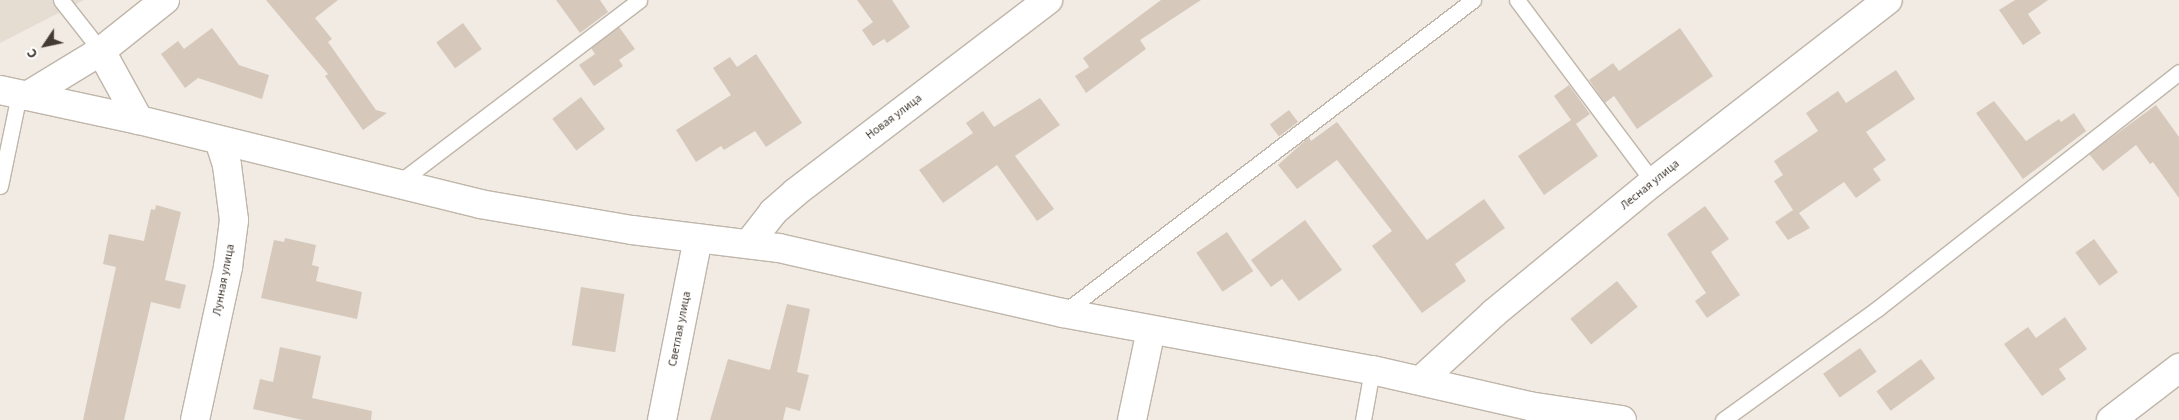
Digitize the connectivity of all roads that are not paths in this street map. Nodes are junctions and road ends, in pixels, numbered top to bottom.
1 (61, 0) edge
2 (165, 0) edge
3 (639, 0) edge
4 (1048, 0) edge
5 (1473, 0) edge
6 (1517, 0) edge
7 (1888, 0) edge
8 (101, 51) junction
9 (2179, 72) edge
10 (15, 93) edge
11 (139, 120) junction
12 (219, 140) junction
13 (1653, 182) junction
14 (397, 184) junction
15 (0, 186) edge
16 (698, 239) junction
17 (748, 243) junction
18 (1063, 313) junction
19 (1151, 330) junction
20 (2179, 368) edge
21 (1372, 370) junction
22 (1421, 380) junction
23 (1527, 413) edge
24 (194, 420) edge
25 (662, 420) edge
26 (1132, 420) edge
27 (1363, 420) edge
28 (1622, 420) edge
29 (1723, 420) edge
30 (2111, 420) edge

1 - 8 lane
2 - 8 street
3 - 14 lane
4 - 17 street, Новая улица
5 - 18 lane
6 - 13 lane
7 - 13 street, Лесная улица
8 - 10 street
8 - 11 street
9 - 29 lane
10 - 11 street
10 - 15 lane
11 - 12 street
12 - 14 street
12 - 24 street, Лунная улица
13 - 22 street, Лесная улица
14 - 16 street
16 - 17 street
16 - 25 street, Светлая улица
17 - 18 street
18 - 19 street
19 - 21 street
19 - 26 street
20 - 30 street
21 - 22 street
21 - 27 lane
22 - 23 street
23 - 28 street

